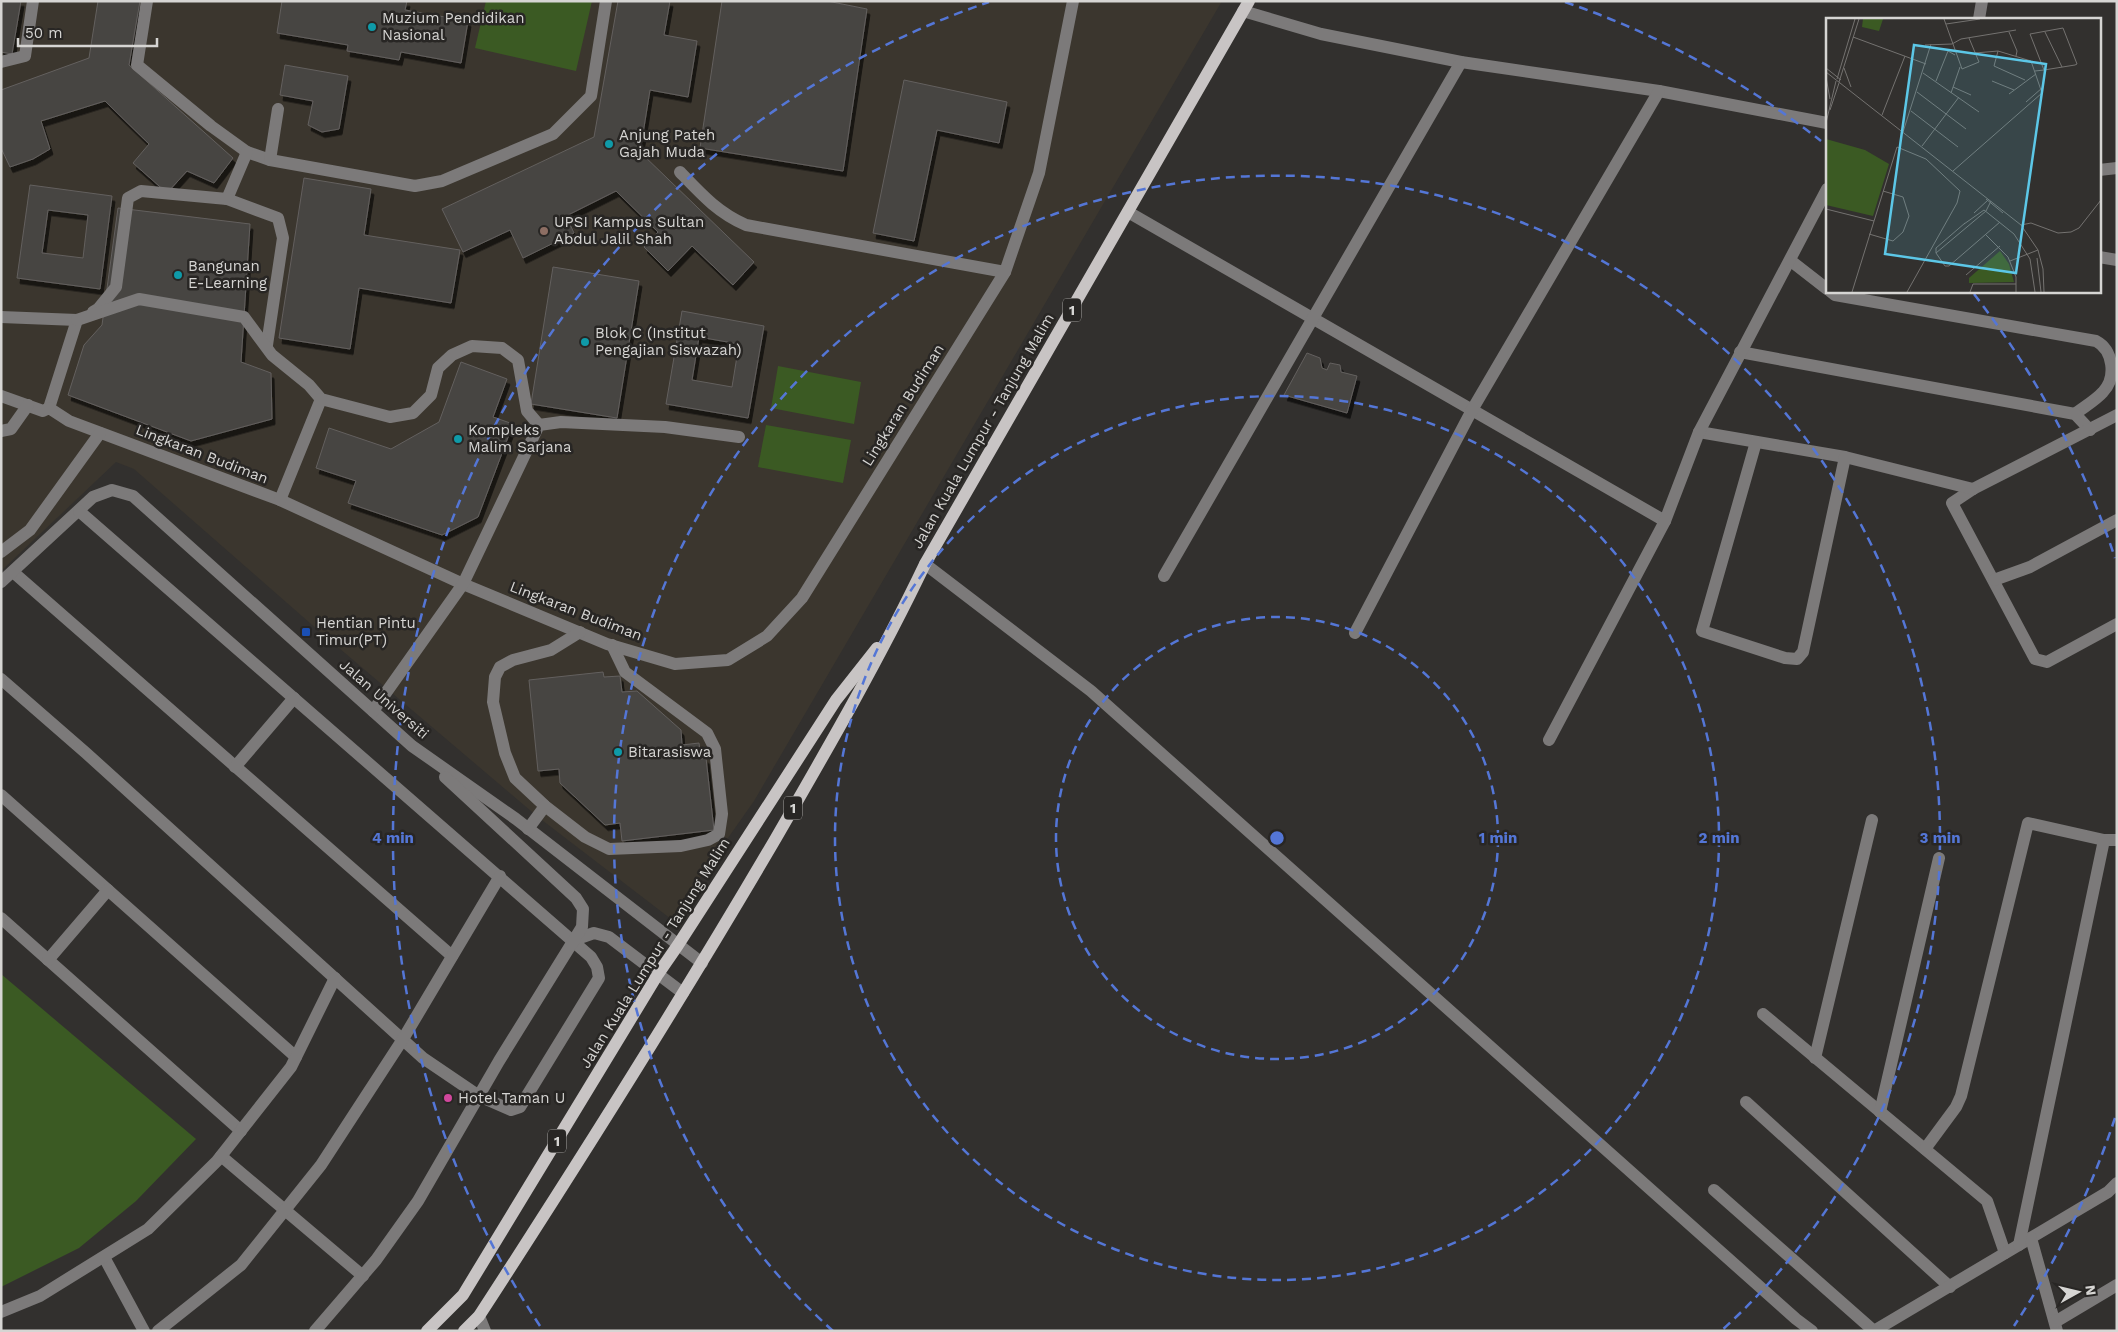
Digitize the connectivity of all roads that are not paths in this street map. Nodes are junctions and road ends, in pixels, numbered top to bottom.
1 (33, 1) edge
2 (147, 1) edge
3 (606, 1) edge
4 (1073, 1) edge
5 (1982, 1) edge
6 (1246, 6) edge
7 (1978, 18) edge
8 (1, 62) edge
9 (1461, 62) junction
10 (1659, 91) junction
11 (278, 109) dead end
12 (1826, 123) edge
13 (247, 152) junction
14 (270, 160) junction
15 (2117, 168) edge
16 (2100, 170) edge
17 (680, 172) dead end
18 (228, 199) junction
19 (1823, 205) edge
20 (1128, 212) junction
21 (2100, 257) edge
22 (2117, 260) edge
23 (1791, 261) junction
24 (1005, 272) junction
25 (1826, 288) edge
26 (1831, 292) edge
27 (1, 317) edge
28 (77, 320) junction
29 (1314, 320) junction
30 (267, 345) junction
31 (1740, 352) junction
32 (1, 396) edge
33 (321, 399) junction
34 (28, 405) junction
35 (49, 408) junction
36 (1472, 410) junction
37 (2075, 414) junction
38 (2117, 415) edge
39 (539, 425) junction
40 (2090, 430) junction
41 (1, 431) edge
42 (1699, 432) junction
43 (100, 433) junction
44 (739, 437) dead end
45 (1756, 442) junction
46 (1845, 457) junction
47 (1973, 489) junction
48 (280, 500) junction
49 (79, 511) junction
50 (2117, 520) edge
51 (1665, 521) junction
52 (1, 552) edge
53 (925, 564) junction
54 (13, 572) junction
55 (1164, 576) dead end
56 (1994, 580) junction
57 (1, 582) edge
58 (463, 584) junction
59 (898, 620) junction
60 (2117, 624) edge
61 (580, 632) junction
62 (1355, 633) dead end
63 (612, 646) junction
64 (1, 679) edge
65 (294, 698) junction
66 (373, 711) junction
67 (1549, 740) dead end
68 (412, 746) junction
69 (235, 767) junction
70 (1, 795) edge
71 (545, 806) junction
72 (1872, 820) dead end
73 (528, 829) junction
74 (2110, 840) edge
75 (1940, 858) dead end
76 (500, 876) junction
77 (108, 890) junction
78 (1, 918) edge
79 (574, 940) junction
80 (678, 945) junction
81 (452, 956) junction
82 (48, 960) junction
83 (702, 963) junction
84 (658, 974) junction
85 (335, 978) junction
86 (683, 994) junction
87 (1763, 1014) dead end
88 (403, 1039) junction
89 (296, 1057) junction
90 (1816, 1058) junction
91 (479, 1096) junction
92 (1746, 1102) dead end
93 (1880, 1112) junction
94 (241, 1131) junction
95 (1925, 1149) junction
96 (221, 1156) junction
97 (2117, 1183) edge
98 (1714, 1190) dead end
99 (286, 1211) junction
100 (2031, 1238) junction
101 (2019, 1245) junction
102 (2005, 1253) junction
103 (104, 1257) junction
104 (363, 1276) junction
105 (2117, 1285) edge
106 (1950, 1287) junction
107 (1, 1312) edge
108 (479, 1316) junction
109 (2056, 1326) edge
110 (144, 1331) edge
111 (158, 1331) edge
112 (315, 1331) edge
113 (427, 1331) edge
114 (464, 1331) edge
115 (485, 1331) edge
116 (1812, 1331) edge

1 - 8 street
2 - 13 street
3 - 14 street
4 - 24 street, Lingkaran Budiman
5 - 7 street
6 - 9 street
6 - 20 main road, Jalan Kuala Lumpur - Tanjung Malim / 1
9 - 10 street
9 - 29 street
10 - 12 street
10 - 36 street
11 - 14 street
13 - 14 street
13 - 18 street
15 - 16 street
17 - 24 street
18 - 28 street
18 - 30 street
19 - 23 street
20 - 29 street
20 - 53 main road, Jalan Kuala Lumpur - Tanjung Malim / 1
21 - 22 street
23 - 25 street
23 - 31 street
24 - 63 street, Lingkaran Budiman
26 - 37 street
27 - 28 street
28 - 30 street
28 - 35 street
29 - 36 street
29 - 55 street
30 - 33 street
31 - 37 street
31 - 42 street
32 - 34 street, Lingkaran Budiman
33 - 39 street
33 - 48 street
34 - 35 street, Lingkaran Budiman
34 - 41 street
35 - 43 street, Lingkaran Budiman
36 - 51 street
36 - 62 street
37 - 40 street
38 - 40 street
39 - 44 street
39 - 58 street
40 - 47 street
42 - 45 street
42 - 51 street
43 - 48 street, Lingkaran Budiman
43 - 52 street
45 - 46 street
45 - 46 street
46 - 47 street
47 - 56 street
48 - 58 street, Lingkaran Budiman
49 - 54 street, Jalan Universiti
49 - 65 street
49 - 66 street, Jalan Universiti
50 - 56 street
51 - 67 street
53 - 59 main road, Jalan Kuala Lumpur - Tanjung Malim / 1
53 - 116 street
54 - 57 street, Jalan Universiti
54 - 69 street
56 - 60 street
58 - 61 street, Lingkaran Budiman
58 - 66 street
59 - 80 main road, Jalan Kuala Lumpur - Tanjung Malim / 1
59 - 83 main road, Jalan Kuala Lumpur - Tanjung Malim / 1
61 - 63 street, Lingkaran Budiman
61 - 71 street
63 - 71 street
64 - 85 street
65 - 69 street
65 - 76 street
66 - 68 street, Jalan Universiti
68 - 73 street, Jalan Universiti
68 - 79 street
69 - 81 street
70 - 77 street
71 - 73 street
72 - 90 street
73 - 80 street, Jalan Universiti
74 - 95 street
74 - 101 street
75 - 93 street
76 - 79 street
76 - 81 street
77 - 82 street
77 - 89 street
78 - 82 street
79 - 84 street
79 - 91 street
79 - 91 street
80 - 83 street, Jalan Universiti
80 - 84 main road, Jalan Kuala Lumpur - Tanjung Malim / 1
81 - 88 street
82 - 94 street
83 - 86 main road, Jalan Kuala Lumpur - Tanjung Malim / 1
84 - 86 street
84 - 113 main road, Jalan Kuala Lumpur - Tanjung Malim / 1
85 - 88 street
85 - 89 street
86 - 108 main road, Jalan Kuala Lumpur - Tanjung Malim / 1
87 - 90 street
88 - 91 street
88 - 99 street
89 - 94 street
90 - 93 street
91 - 104 street
92 - 106 street
93 - 95 street
94 - 96 street
95 - 102 street
96 - 99 street
96 - 103 street
97 - 100 street
98 - 106 street
99 - 104 street
99 - 111 street
100 - 101 street
100 - 109 street
101 - 102 street
102 - 106 street
103 - 107 street
103 - 110 street
104 - 112 street
105 - 109 street
108 - 114 main road, Jalan Kuala Lumpur - Tanjung Malim / 1
108 - 115 street

